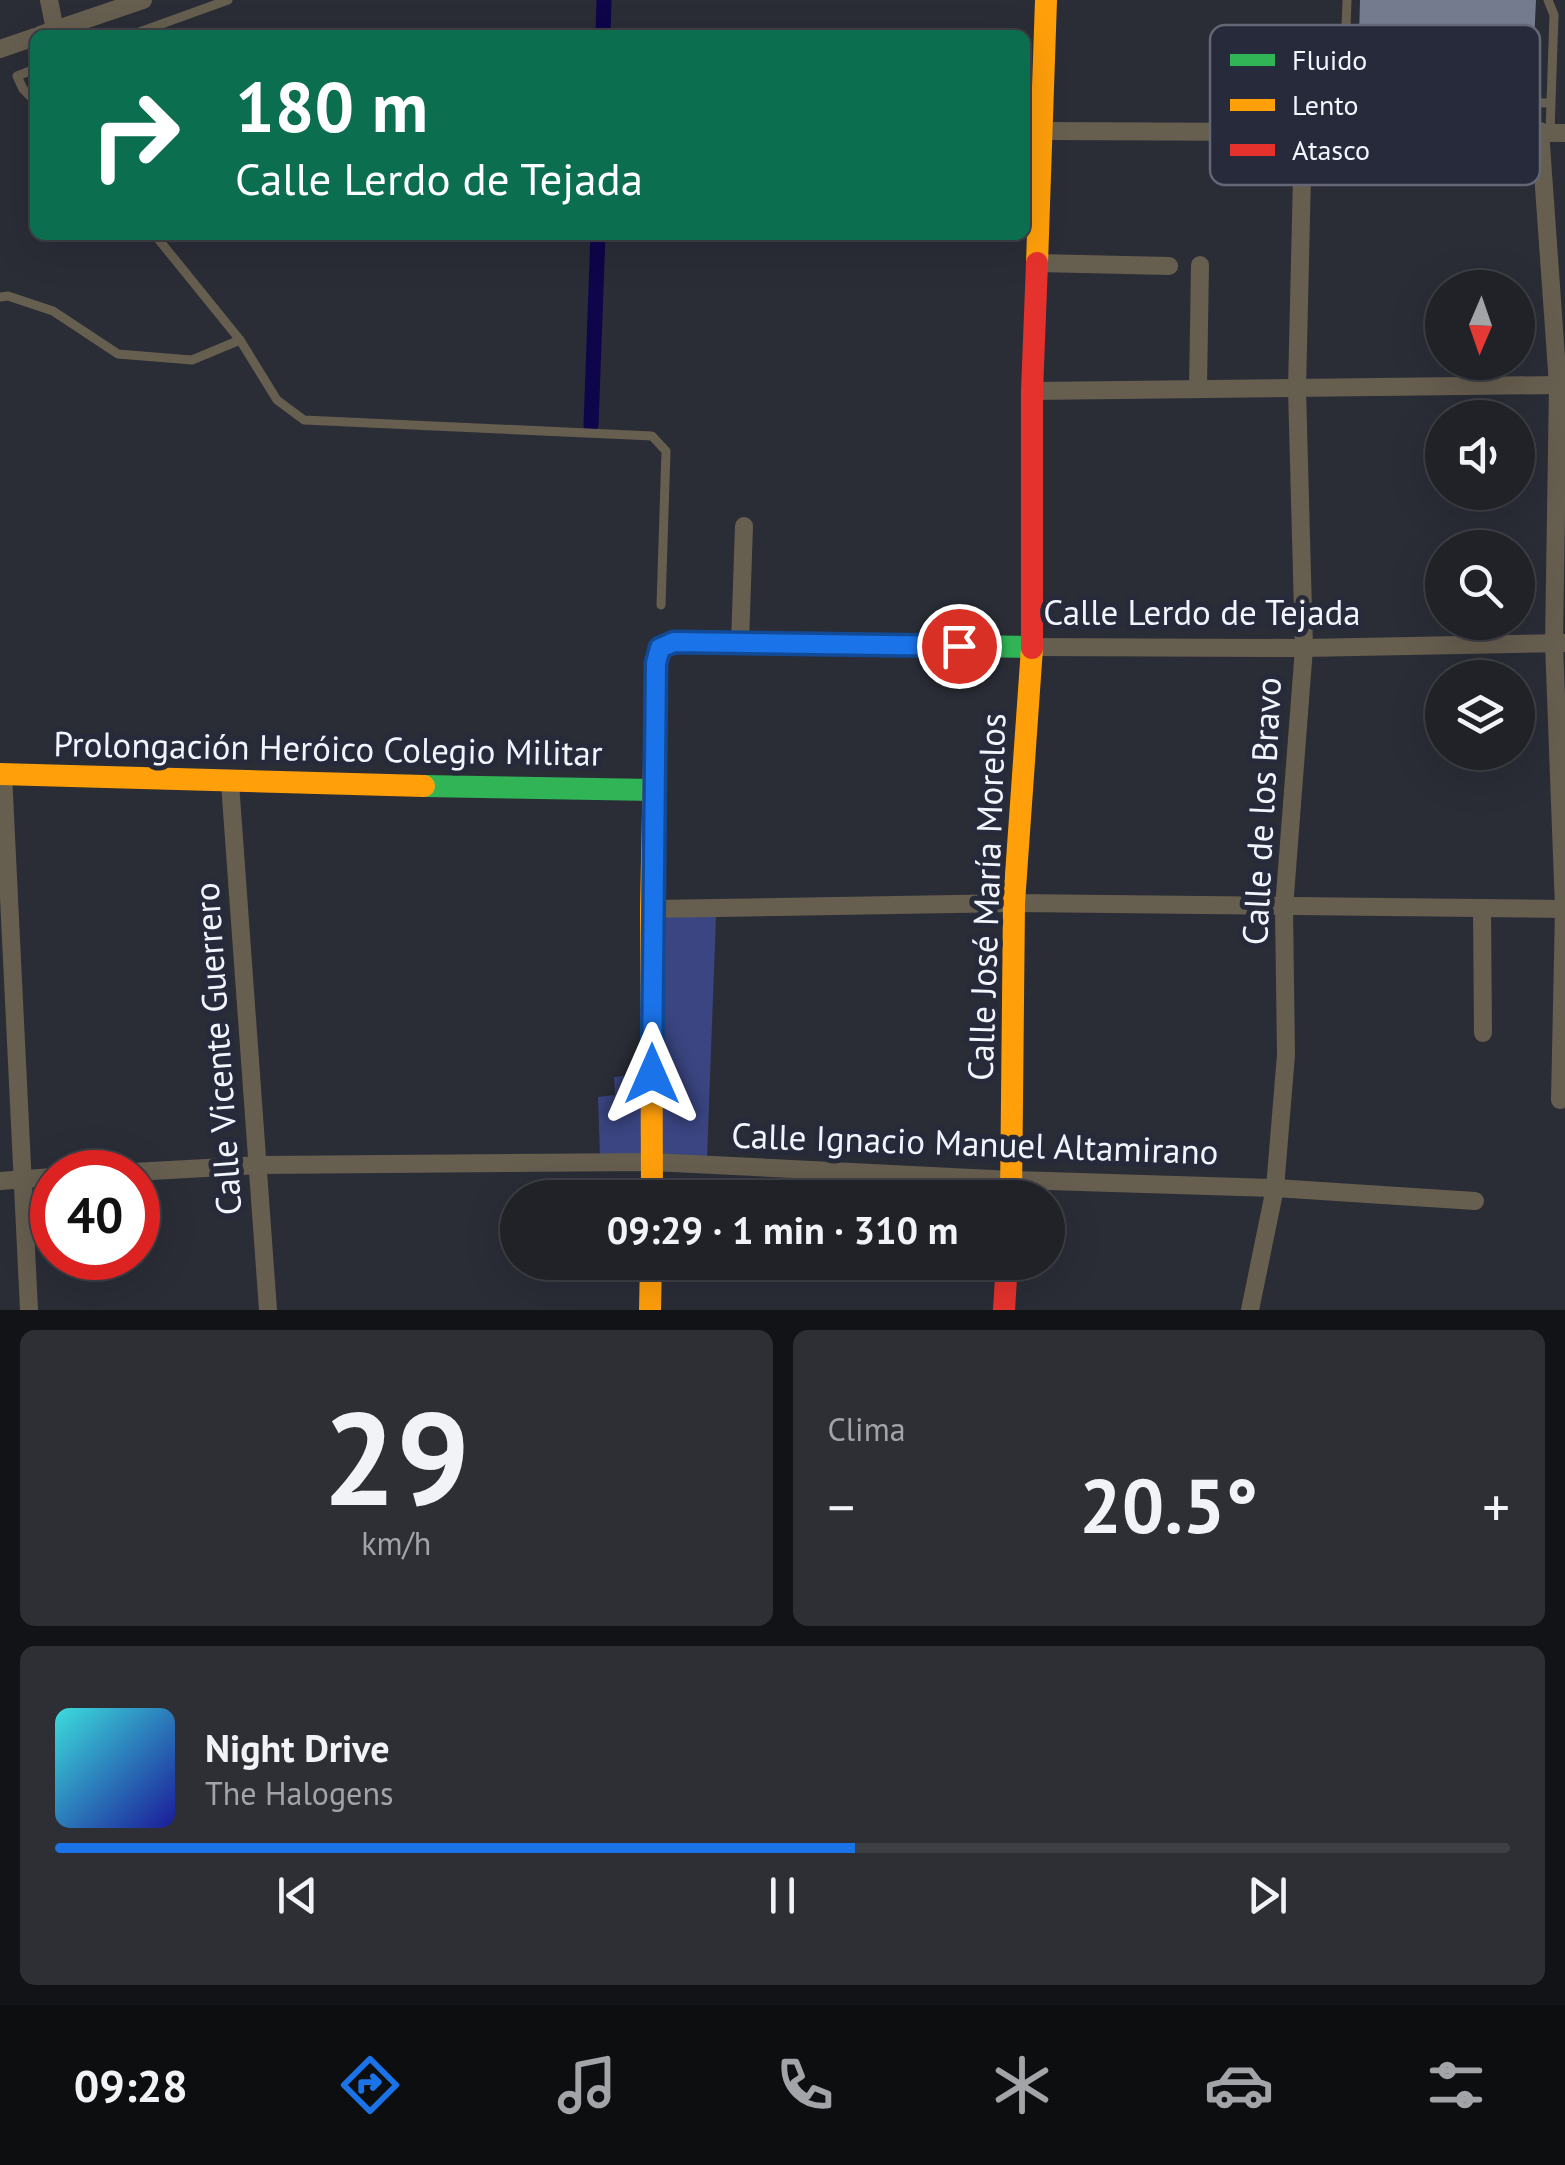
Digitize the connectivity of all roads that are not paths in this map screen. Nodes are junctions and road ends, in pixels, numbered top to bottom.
1 (49, 0) edge
2 (143, 0) edge
3 (228, 0) edge
4 (1046, 0) edge
5 (1347, 0) edge
6 (1548, 0) edge
7 (1346, 25) edge
8 (44, 30) edge
9 (55, 30) edge
10 (145, 30) edge
11 (30, 39) edge
12 (0, 49) edge
13 (30, 72) edge
14 (30, 96) edge
15 (1540, 103) edge
16 (1549, 103) junction
17 (1043, 131) junction
18 (1210, 132) edge
19 (1552, 132) edge
20 (1301, 185) edge
21 (1033, 202) edge
22 (159, 240) edge
23 (1038, 264) junction
24 (1200, 265) dead end
25 (1169, 266) dead end
26 (0, 297) edge
27 (240, 340) junction
28 (1558, 386) junction
29 (1198, 388) junction
30 (1297, 388) junction
31 (1032, 392) junction
32 (744, 526) dead end
33 (661, 605) dead end
34 (740, 643) junction
35 (1560, 643) edge
36 (1032, 647) junction
37 (1304, 648) junction
38 (1, 774) edge
39 (230, 783) junction
40 (654, 790) junction
41 (1014, 903) junction
42 (1284, 908) junction
43 (1482, 908) junction
44 (651, 909) junction
45 (1564, 909) edge
46 (1482, 1034) dead end
47 (1560, 1100) dead end
48 (653, 1162) junction
49 (259, 1165) junction
50 (160, 1170) edge
51 (24, 1179) junction
52 (30, 1179) edge
53 (652, 1180) edge
54 (892, 1180) edge
55 (1012, 1180) edge
56 (0, 1181) edge
57 (1275, 1188) junction
58 (1065, 1189) edge
59 (1475, 1200) dead end
60 (651, 1280) edge
61 (1006, 1280) edge
62 (30, 1310) edge
63 (268, 1310) edge
64 (650, 1310) edge
65 (1004, 1310) edge
66 (1250, 1310) edge

1 - 8 street
2 - 9 street
3 - 10 lane
4 - 17 street, Calle José María Morelos
5 - 7 lane
6 - 16 lane
11 - 12 street
13 - 14 lane
15 - 16 lane
16 - 19 lane
17 - 18 street
17 - 21 street, Calle José María Morelos
19 - 28 street
20 - 30 street, Calle de los Bravo
21 - 23 street, Calle José María Morelos
22 - 27 lane
23 - 25 street
23 - 31 street, Calle José María Morelos
24 - 29 street
26 - 27 lane
27 - 33 lane
28 - 30 street
28 - 35 street
29 - 30 street
29 - 31 street
30 - 37 street, Calle de los Bravo
31 - 36 street, Calle José María Morelos
32 - 34 street
34 - 36 street, Calle Lerdo de Tejada
34 - 40 street, Calle Lerdo de Tejada
35 - 37 street, Calle Lerdo de Tejada
35 - 45 street
36 - 37 street, Calle Lerdo de Tejada
36 - 41 street, Calle José María Morelos
37 - 42 street, Calle de los Bravo
38 - 39 street, Prolongación Heróico Colegio Militar
38 - 51 street
39 - 40 street, Prolongación Heróico Colegio Militar
39 - 49 street, Calle Vicente Guerrero
40 - 44 street
41 - 42 street
41 - 44 street
41 - 55 street, Calle José María Morelos
42 - 43 street
42 - 57 street, Calle de los Bravo
43 - 45 street
43 - 46 street
44 - 48 street
45 - 47 street
48 - 49 street, Calle Ignacio Manuel Altamirano
48 - 53 street
48 - 54 street, Calle Ignacio Manuel Altamirano
49 - 50 street, Calle Ignacio Manuel Altamirano
49 - 63 street, Calle Vicente Guerrero
51 - 52 street
51 - 56 street
51 - 62 street
57 - 58 street, Calle Ignacio Manuel Altamirano
57 - 59 street, Calle Ignacio Manuel Altamirano
57 - 66 street, Calle de los Bravo
60 - 64 street
61 - 65 street

